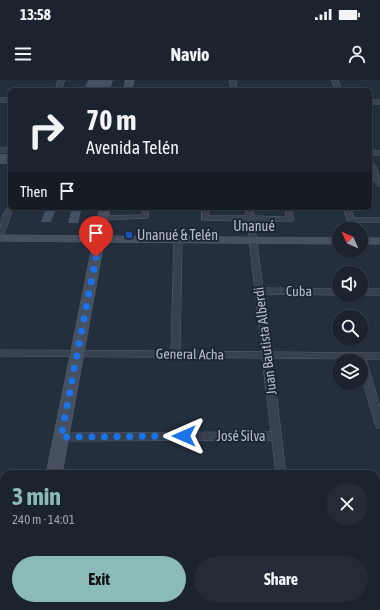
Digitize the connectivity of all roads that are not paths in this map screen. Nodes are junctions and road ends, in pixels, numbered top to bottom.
1 (372, 173) edge
2 (380, 185) edge
3 (9, 210) edge
4 (146, 210) edge
5 (205, 210) edge
6 (249, 210) edge
7 (288, 210) edge
8 (348, 210) edge
9 (104, 213) edge
10 (250, 218) junction
11 (380, 220) edge
12 (0, 234) edge
13 (0, 238) edge
14 (99, 239) junction
15 (178, 240) junction
16 (253, 240) junction
17 (332, 241) edge
18 (368, 241) edge
19 (380, 241) edge
20 (259, 291) junction
21 (332, 292) edge
22 (368, 292) edge
23 (380, 292) edge
24 (0, 353) edge
25 (77, 354) junction
26 (176, 354) junction
27 (267, 355) junction
28 (332, 356) edge
29 (368, 356) edge
30 (380, 356) edge
31 (368, 383) edge
32 (380, 424) edge
33 (277, 436) junction
34 (61, 437) junction
35 (55, 470) edge
36 (281, 470) edge

1 - 2 street
3 - 12 street
4 - 9 street
5 - 10 street
6 - 10 street, Juan Bautista Alberdi
7 - 10 street
8 - 11 street
9 - 14 main road
10 - 16 street, Juan Bautista Alberdi
13 - 14 main road, Unanué
14 - 15 main road, Unanué
14 - 25 main road
15 - 16 main road, Unanué
15 - 26 street
16 - 17 main road, Unanué
16 - 20 street, Juan Bautista Alberdi
18 - 19 main road
20 - 21 street, Cuba
20 - 27 street, Juan Bautista Alberdi
22 - 23 street
24 - 25 street, General Acha
25 - 26 street, General Acha
25 - 34 main road
26 - 27 street, General Acha
27 - 28 street, General Acha
27 - 33 street, Juan Bautista Alberdi
29 - 30 street, General Acha
31 - 32 street
33 - 34 street, José Silva
33 - 36 street, Juan Bautista Alberdi
34 - 35 main road

